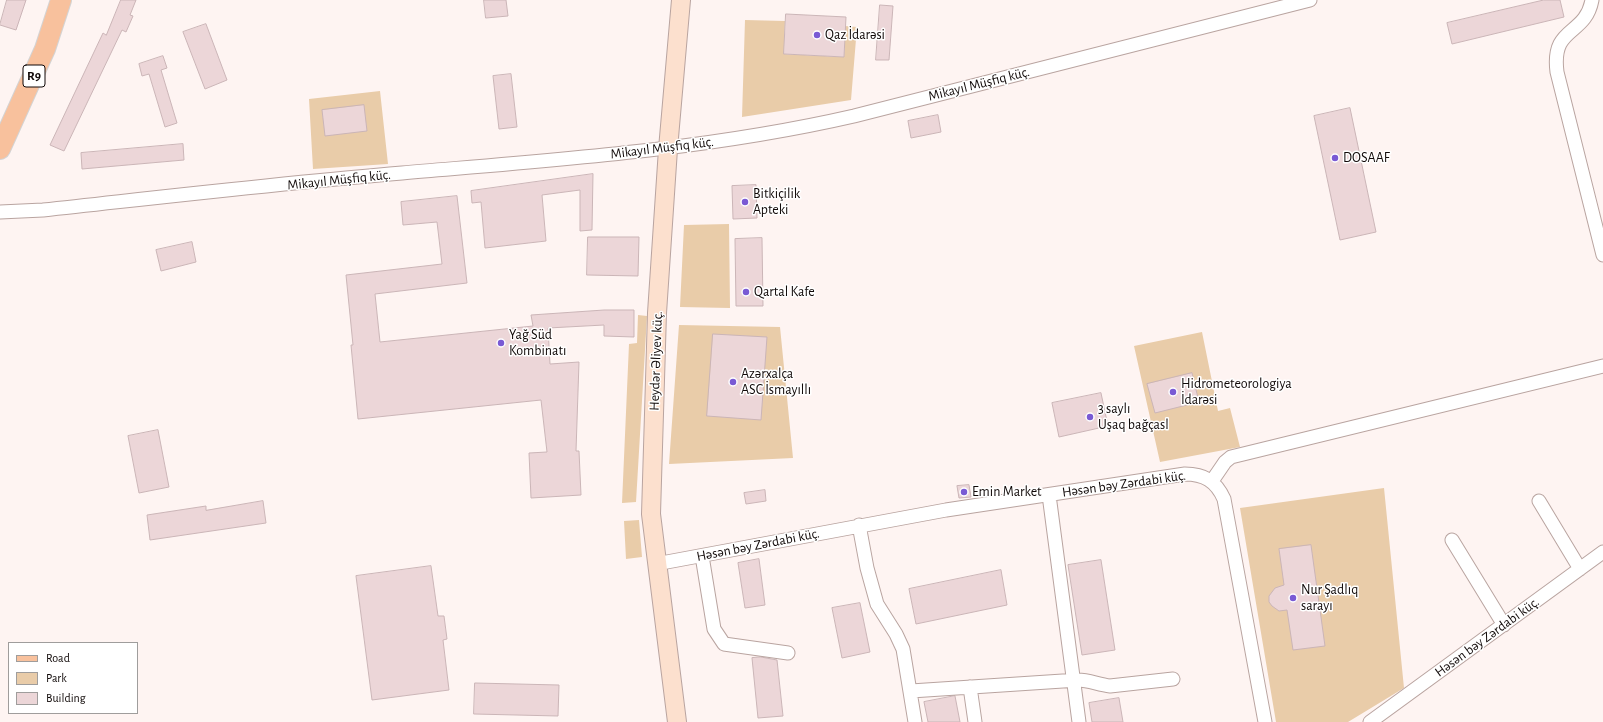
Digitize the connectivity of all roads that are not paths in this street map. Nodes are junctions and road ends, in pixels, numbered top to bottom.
1 (61, 0) edge
2 (681, 0) edge
3 (1310, 0) edge
4 (1592, 0) edge
5 (0, 149) edge
6 (668, 149) junction
7 (0, 212) edge
8 (1603, 255) edge
9 (1603, 366) edge
10 (1212, 481) junction
11 (1048, 495) junction
12 (1539, 501) dead end
13 (860, 525) junction
14 (1452, 540) dead end
15 (1603, 552) edge
16 (702, 556) junction
17 (656, 564) junction
18 (1580, 569) junction
19 (1504, 625) junction
20 (788, 653) dead end
21 (1073, 680) junction
22 (1173, 680) dead end
23 (970, 687) junction
24 (911, 691) junction
25 (677, 722) edge
26 (915, 722) edge
27 (975, 722) edge
28 (1079, 722) edge
29 (1265, 722) edge
30 (1370, 722) edge

1 - 5 main road, R9
2 - 6 main road, Heydər Əliyev küç.
3 - 6 street, Mikayıl Müşfiq küç.
4 - 8 street
6 - 7 street, Mikayıl Müşfiq küç.
6 - 17 main road, Heydər Əliyev küç.
9 - 10 street
10 - 11 street, Həsən bəy Zərdabi küç.
10 - 29 street
11 - 13 street, Həsən bəy Zərdabi küç.
11 - 21 street
12 - 18 street
13 - 16 street, Həsən bəy Zərdabi küç.
13 - 24 street
14 - 19 street
15 - 18 street, Həsən bəy Zərdabi küç.
16 - 17 street, Həsən bəy Zərdabi küç.
16 - 20 street
17 - 25 main road, Heydər Əliyev küç.
18 - 19 street, Həsən bəy Zərdabi küç.
19 - 30 street, Həsən bəy Zərdabi küç.
21 - 22 street
21 - 23 street
21 - 28 street
23 - 24 street
23 - 27 street
24 - 26 street

